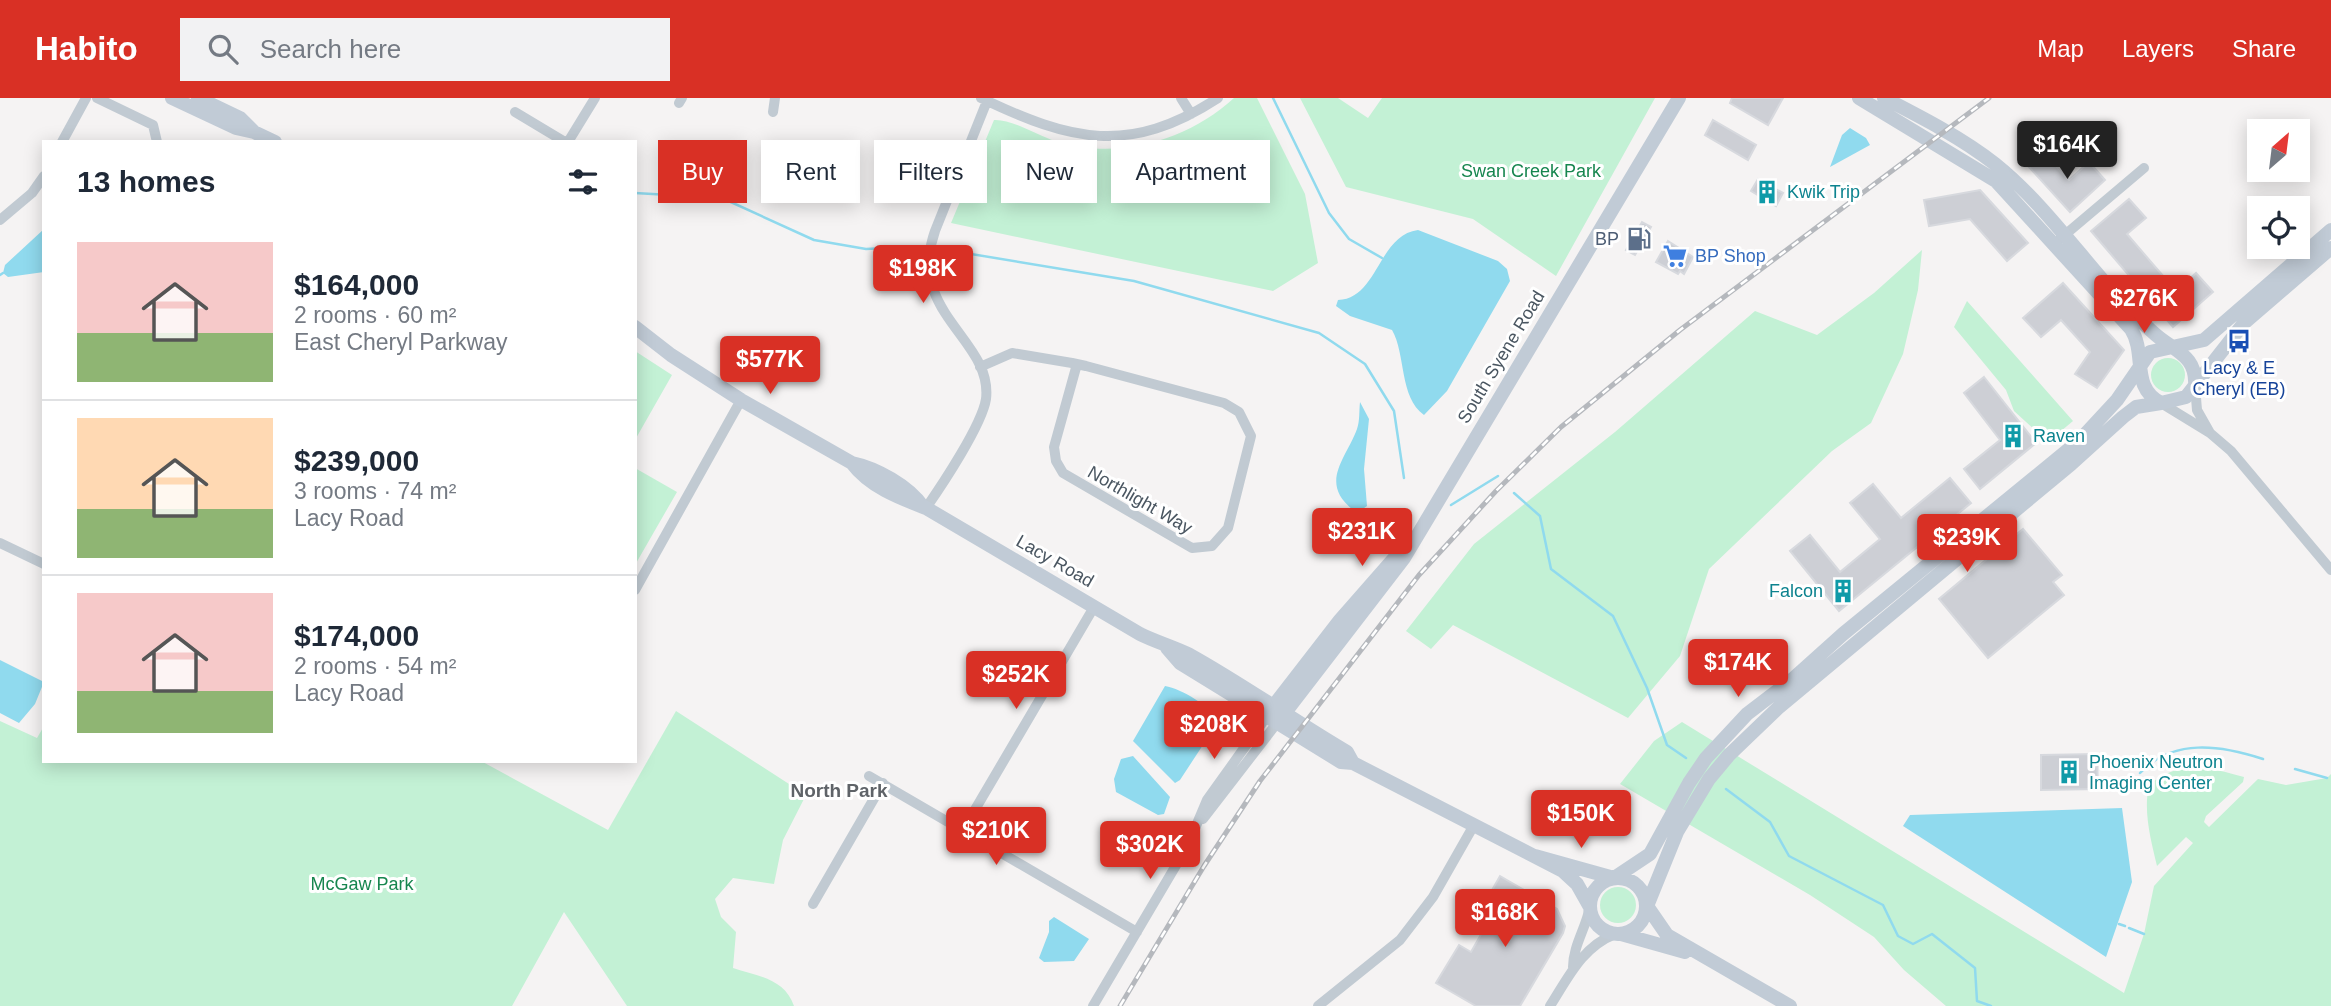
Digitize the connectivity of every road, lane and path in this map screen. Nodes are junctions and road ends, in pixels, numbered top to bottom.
1 (86, 98) edge
2 (97, 98) edge
3 (172, 98) edge
4 (198, 98) edge
5 (595, 98) edge
6 (775, 98) edge
7 (1181, 98) edge
8 (1218, 98) edge
9 (1668, 98) edge
10 (1679, 98) edge
11 (1860, 98) edge
12 (1884, 98) edge
13 (984, 100) edge
14 (515, 112) dead end
15 (773, 112) dead end
16 (1191, 114) junction
17 (254, 132) junction
18 (63, 140) edge
19 (157, 140) edge
20 (271, 140) edge
21 (564, 140) edge
22 (568, 140) edge
23 (2144, 168) dead end
24 (42, 179) edge
25 (1622, 190) junction
26 (0, 220) edge
27 (2331, 230) edge
28 (2059, 240) junction
29 (2331, 248) edge
30 (637, 329) edge
31 (637, 339) edge
32 (2170, 346) junction
33 (671, 355) junction
34 (2141, 362) junction
35 (1077, 364) junction
36 (980, 367) junction
37 (2195, 386) junction
38 (741, 400) junction
39 (2161, 403) junction
40 (2210, 433) junction
41 (925, 507) junction
42 (0, 544) edge
43 (42, 561) edge
44 (2331, 570) edge
45 (637, 586) edge
46 (1094, 607) junction
47 (1276, 715) junction
48 (869, 776) dead end
49 (883, 783) junction
50 (1474, 825) junction
51 (963, 830) junction
52 (1535, 856) junction
53 (1615, 878) junction
54 (813, 904) dead end
55 (1647, 906) junction
56 (1590, 907) junction
57 (1138, 932) junction
58 (1618, 934) junction
59 (1700, 956) junction
60 (1573, 967) junction
61 (1093, 1006) edge
62 (1318, 1006) edge
63 (1550, 1006) edge
64 (1790, 1006) edge

1 - 18 street
2 - 19 street
3 - 17 main road
4 - 17 main road
5 - 22 street
6 - 15 street
7 - 16 street
8 - 16 street
9 - 25 main road, South Syene Road
10 - 25 main road, South Syene Road
11 - 28 main road
12 - 28 main road
13 - 16 street
13 - 36 street
14 - 21 street
17 - 20 main road
23 - 28 street
24 - 26 street
25 - 47 main road, South Syene Road
27 - 32 main road
28 - 32 main road
28 - 34 main road
29 - 37 main road
30 - 33 main road, Lacy Road
31 - 33 main road, Lacy Road
32 - 34 main road
32 - 37 main road
33 - 38 main road, Lacy Road
34 - 39 main road
34 - 53 main road
35 - 35 street, Northlight Way
35 - 36 street, Northlight Way
36 - 41 street
37 - 39 main road
37 - 40 street
38 - 41 main road, Lacy Road
38 - 45 street
39 - 40 street
39 - 55 main road
40 - 44 street
41 - 46 main road, Lacy Road
42 - 43 street
46 - 47 main road, Lacy Road
46 - 51 street
47 - 50 main road, Lacy Road
47 - 57 street, South Syene Road
48 - 49 street
49 - 51 street
49 - 54 street
50 - 52 main road, Lacy Road
50 - 62 street
51 - 57 street
52 - 53 main road, Lacy Road
52 - 56 main road, Lacy Road
53 - 55 main road
53 - 56 main road
55 - 58 main road
55 - 59 main road
56 - 58 main road
56 - 60 street
57 - 61 street, South Syene Road
58 - 59 main road
58 - 60 street
59 - 64 main road
60 - 63 street

